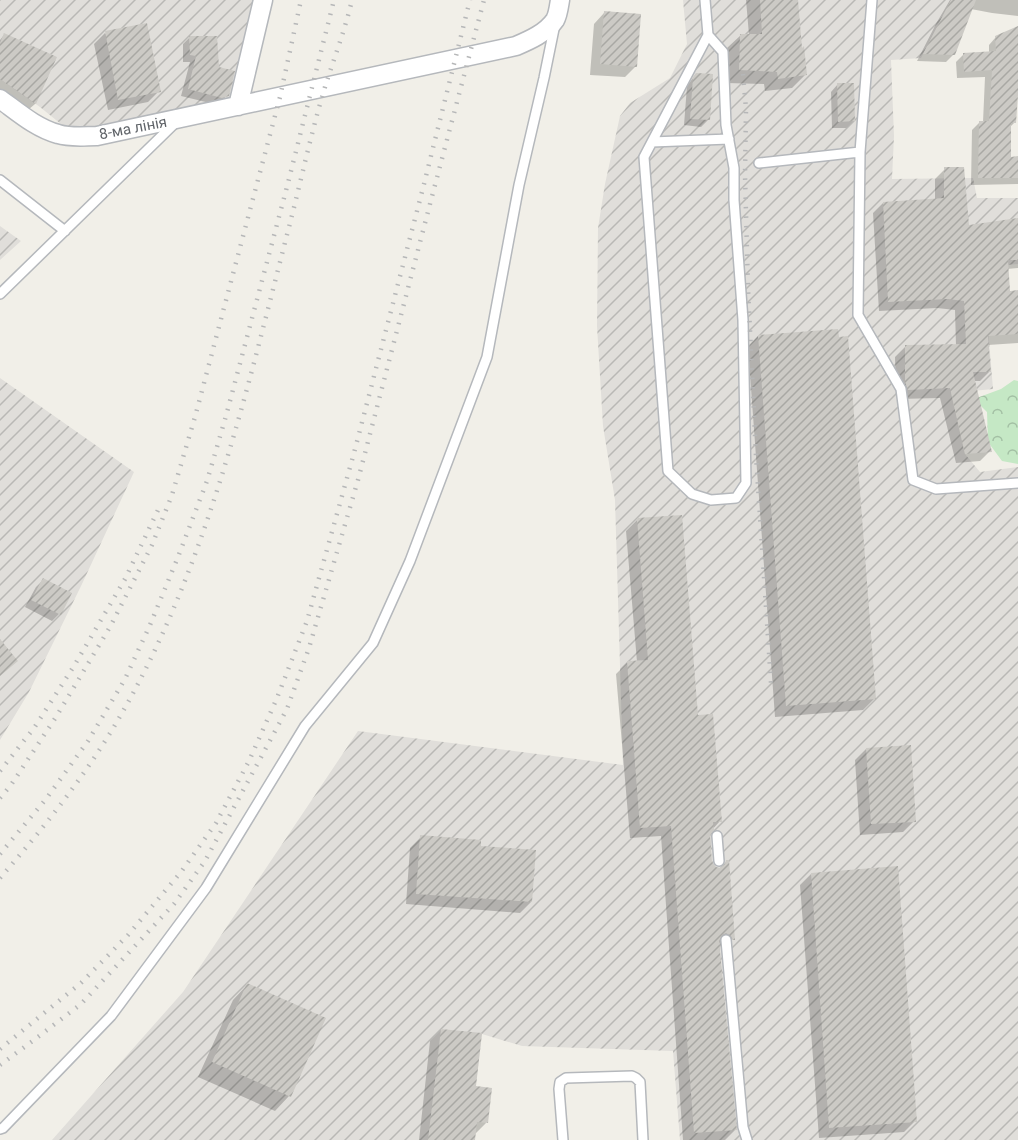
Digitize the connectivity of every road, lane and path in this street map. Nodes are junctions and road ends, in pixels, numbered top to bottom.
1 (263, 0) edge
2 (560, 0) edge
3 (705, 0) edge
4 (872, 0) edge
5 (556, 19) junction
6 (708, 35) junction
7 (0, 99) edge
8 (238, 106) junction
9 (179, 119) junction
10 (729, 139) junction
11 (652, 142) junction
12 (860, 152) junction
13 (759, 163) dead end
14 (0, 180) edge
15 (64, 231) junction
16 (0, 294) edge
17 (1018, 483) edge
18 (717, 836) dead end
19 (719, 861) dead end
20 (726, 940) dead end
21 (0, 1129) edge
22 (563, 1140) edge
23 (643, 1140) edge
24 (747, 1140) edge

1 - 8 street
2 - 5 street
3 - 6 lane
4 - 12 lane
5 - 8 street, 8-ма лінія
5 - 21 lane
6 - 10 lane
6 - 11 lane
7 - 9 street, 8-ма лінія
8 - 9 street, 8-ма лінія
9 - 15 lane
10 - 11 lane
10 - 11 lane
12 - 13 lane
12 - 17 lane
14 - 15 lane
15 - 16 lane
18 - 19 lane
20 - 24 lane
22 - 23 lane

